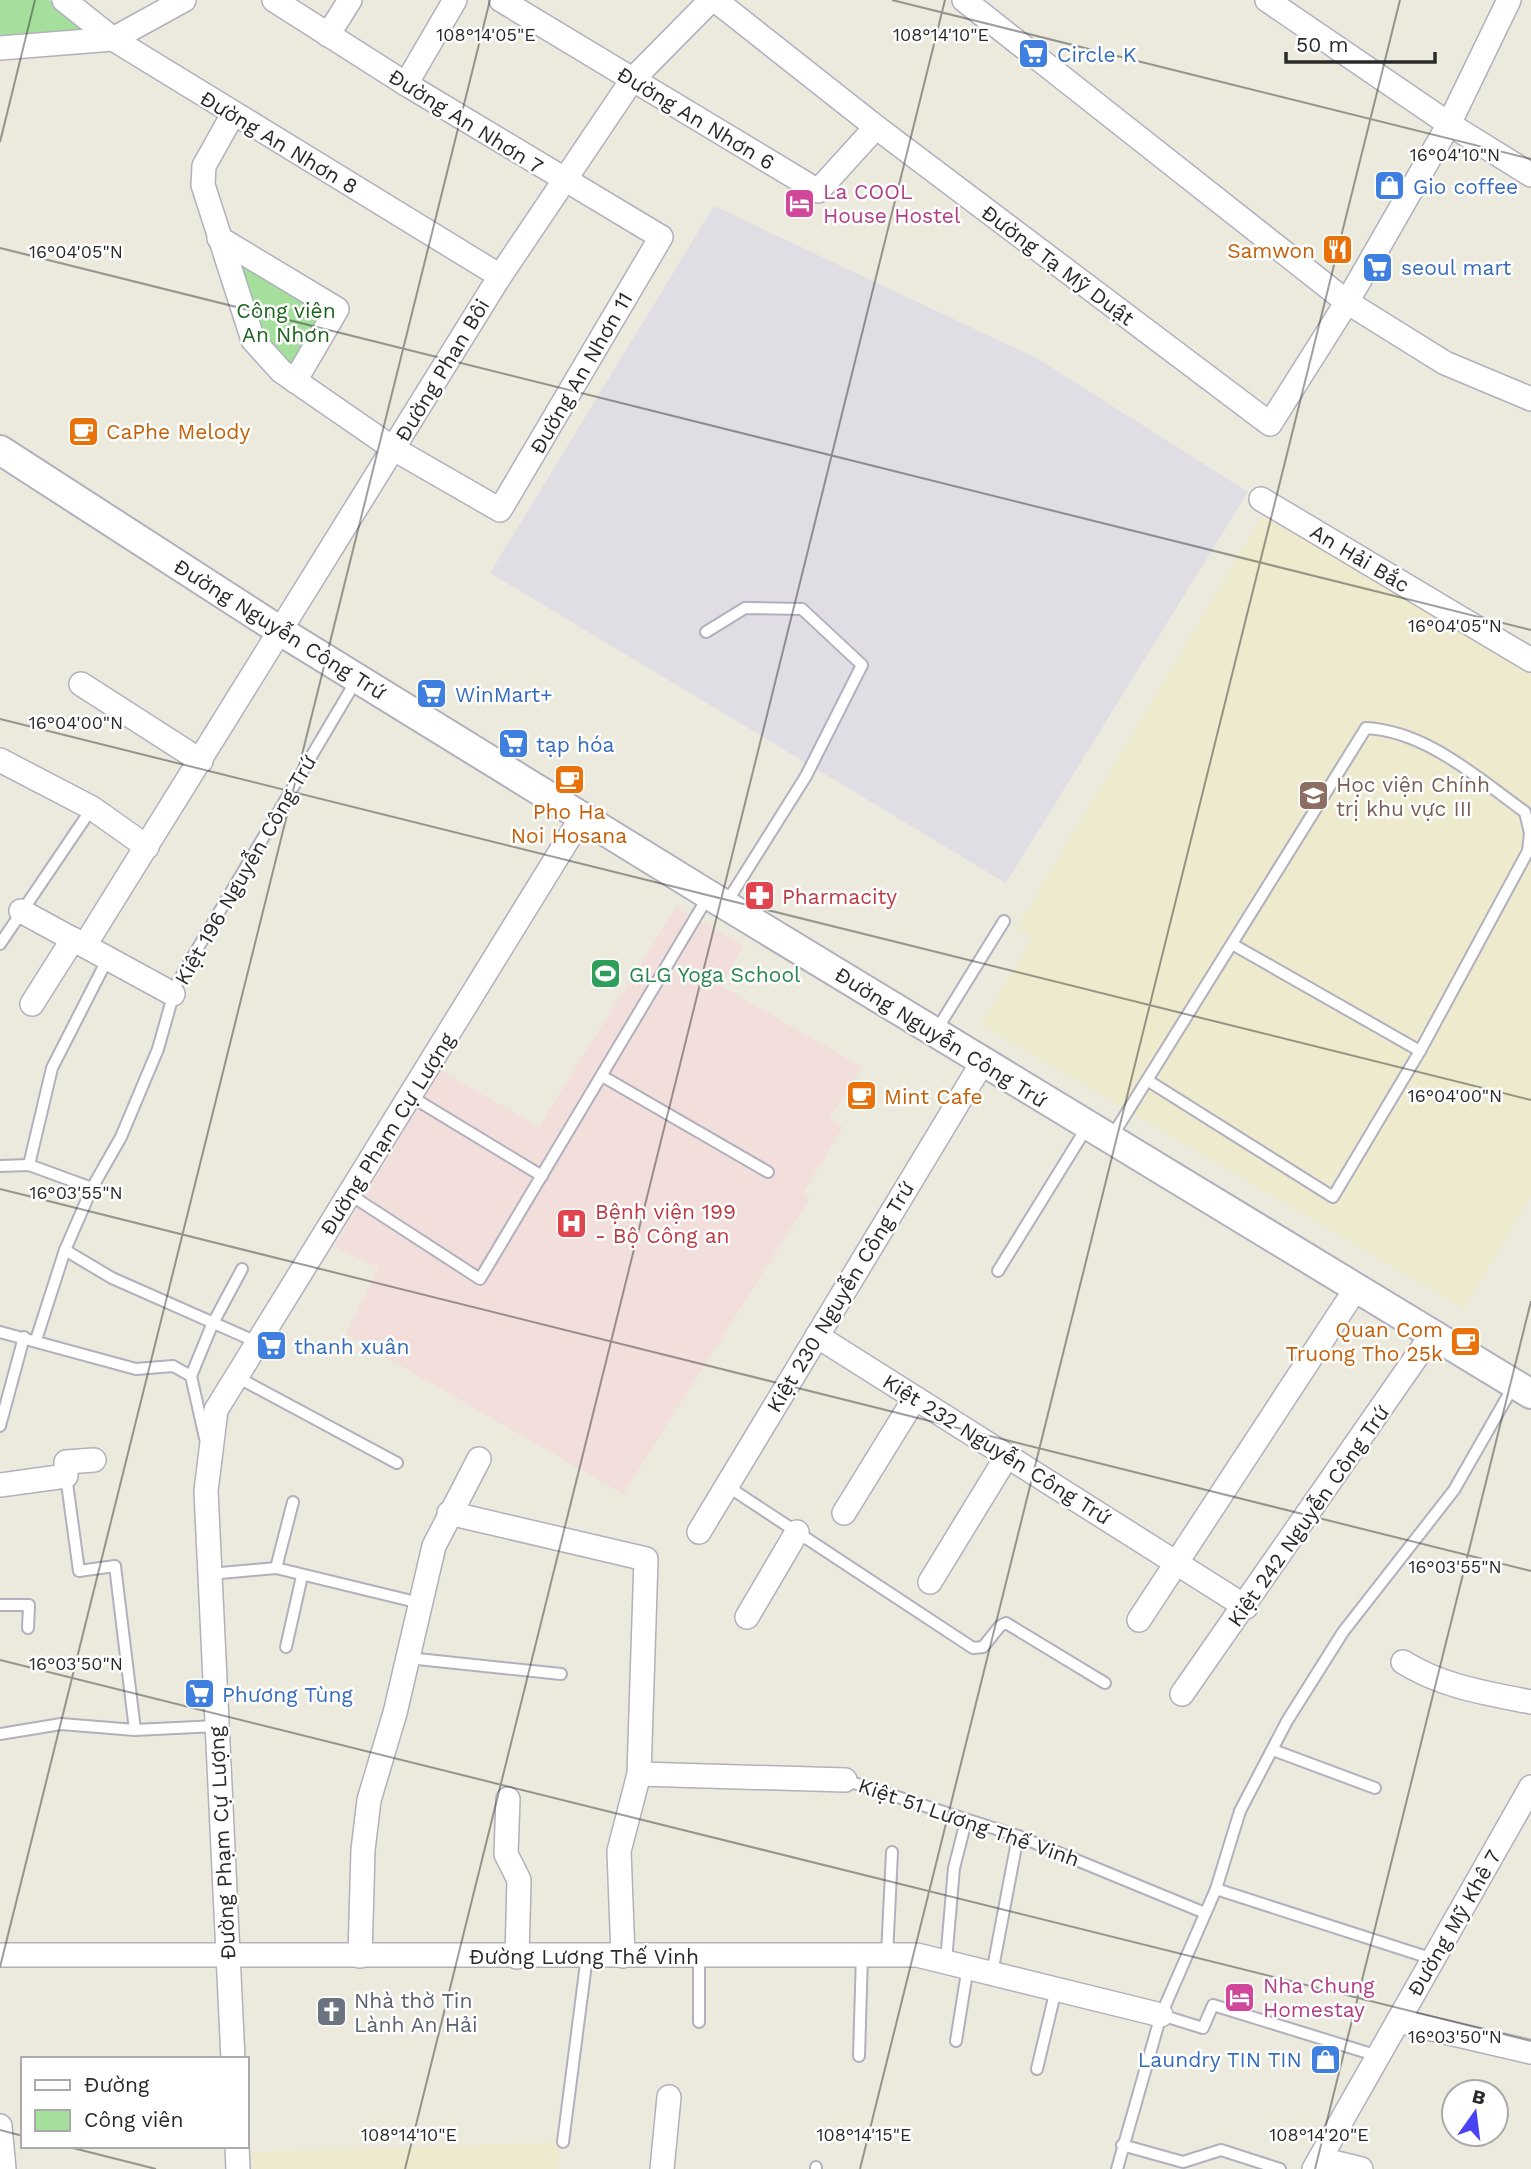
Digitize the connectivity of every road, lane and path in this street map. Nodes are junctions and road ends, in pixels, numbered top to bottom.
1 (64, 0) edge
2 (184, 0) edge
3 (274, 0) edge
4 (350, 0) edge
5 (455, 0) edge
6 (500, 0) edge
7 (713, 0) edge
8 (964, 0) edge
9 (1267, 0) edge
10 (1509, 0) edge
11 (328, 35) junction
12 (113, 39) junction
13 (0, 48) edge
14 (632, 80) junction
15 (407, 84) junction
16 (233, 114) junction
17 (1449, 124) junction
18 (876, 127) junction
19 (1531, 175) edge
20 (563, 180) junction
21 (661, 237) joint
22 (219, 238) junction
23 (500, 276) junction
24 (1347, 302) junction
25 (295, 381) junction
26 (1531, 399) edge
27 (394, 449) junction
28 (0, 450) edge
29 (1261, 499) dead end
30 (282, 632) junction
31 (706, 632) dead end
32 (1531, 660) edge
33 (357, 678) junction
34 (81, 684) dead end
35 (0, 760) edge
36 (201, 761) junction
37 (92, 808) junction
38 (583, 815) junction
39 (147, 847) junction
40 (717, 900) junction
41 (20, 911) junction
42 (1004, 921) dead end
43 (79, 942) junction
44 (0, 944) edge
45 (1232, 944) junction
46 (108, 958) junction
47 (173, 994) junction
48 (32, 1004) dead end
49 (935, 1034) junction
50 (1420, 1051) junction
51 (982, 1063) junction
52 (602, 1076) junction
53 (1147, 1080) junction
54 (410, 1096) junction
55 (1098, 1134) junction
56 (29, 1165) junction
57 (0, 1166) edge
58 (768, 1172) dead end
59 (542, 1176) junction
60 (92, 1188) junction
61 (349, 1195) junction
62 (65, 1250) junction
63 (243, 1269) dead end
64 (998, 1271) dead end
65 (1355, 1290) junction
66 (212, 1325) junction
67 (0, 1332) edge
68 (817, 1336) junction
69 (1432, 1336) junction
70 (24, 1337) junction
71 (36, 1340) junction
72 (259, 1343) junction
73 (191, 1376) junction
74 (237, 1377) junction
75 (1523, 1390) edge
76 (915, 1398) junction
77 (0, 1426) edge
78 (1007, 1456) junction
79 (210, 1459) junction
80 (479, 1459) dead end
81 (93, 1460) dead end
82 (397, 1463) dead end
83 (66, 1476) junction
84 (0, 1485) edge
85 (727, 1486) junction
86 (293, 1502) dead end
87 (449, 1513) junction
88 (844, 1513) dead end
89 (699, 1532) dead end
90 (797, 1532) junction
91 (1176, 1563) junction
92 (276, 1568) junction
93 (210, 1574) junction
94 (302, 1576) junction
95 (929, 1582) dead end
96 (419, 1603) junction
97 (0, 1605) edge
98 (1246, 1607) junction
99 (747, 1617) dead end
100 (1139, 1620) dead end
101 (27, 1628) dead end
102 (286, 1647) dead end
103 (407, 1658) junction
104 (1404, 1661) dead end
105 (561, 1674) dead end
106 (1105, 1683) dead end
107 (1182, 1694) dead end
108 (1531, 1702) edge
109 (217, 1726) junction
110 (135, 1730) junction
111 (0, 1734) edge
112 (1273, 1749) junction
113 (639, 1774) junction
114 (845, 1780) joint
115 (1531, 1787) edge
116 (1375, 1788) dead end
117 (508, 1799) dead end
118 (966, 1821) junction
119 (1018, 1836) junction
120 (892, 1852) dead end
121 (1216, 1889) junction
122 (1205, 1913) junction
123 (0, 1955) edge
124 (862, 1955) junction
125 (887, 1955) junction
126 (227, 1956) junction
127 (360, 1956) junction
128 (517, 1956) junction
129 (587, 1956) junction
130 (623, 1956) junction
131 (699, 1956) junction
132 (1433, 1959) junction
133 (957, 1964) junction
134 (992, 1973) junction
135 (1056, 1989) junction
136 (1161, 2015) junction
137 (1398, 2021) junction
138 (699, 2022) dead end
139 (956, 2041) dead end
140 (1531, 2052) edge
141 (859, 2056) dead end
142 (1378, 2056) junction
143 (233, 2057) edge
144 (1037, 2069) dead end
145 (669, 2097) dead end
146 (0, 2126) edge
147 (563, 2142) dead end
148 (1122, 2145) junction
149 (237, 2148) edge
150 (1317, 2164) edge
151 (4, 2169) edge
152 (238, 2169) edge
153 (662, 2169) edge
154 (1117, 2169) edge
155 (1280, 2169) edge
156 (1361, 2169) edge

1 - 12 street, Đường An Nhơn 8
2 - 12 street
3 - 11 street, Đường An Nhơn 7
4 - 11 street
5 - 15 street
6 - 14 street, Đường An Nhơn 6
7 - 14 street, Đường Phan Bôi
7 - 18 street, Đường Tạ Mỹ Duật
8 - 24 street
9 - 17 street
10 - 17 street
11 - 15 street, Đường An Nhơn 7
12 - 13 street
12 - 16 street, Đường An Nhơn 8
14 - 18 street, Đường An Nhơn 6
14 - 20 street, Đường Phan Bôi
15 - 20 street, Đường An Nhơn 7
16 - 22 street
16 - 23 street, Đường An Nhơn 8
17 - 19 street
17 - 24 street
18 - 24 street, Đường Tạ Mỹ Duật
20 - 21 street, Đường An Nhơn 7
20 - 23 street, Đường Phan Bôi
21 - 27 street, Đường An Nhơn 11
22 - 25 street
22 - 25 street
23 - 27 street, Đường Phan Bôi
24 - 26 street
25 - 27 street
27 - 30 street, Đường Phan Bôi
28 - 30 street, Đường Nguyễn Công Trứ
29 - 32 street, An Hải Bắc
30 - 33 street, Đường Nguyễn Công Trứ
30 - 36 street, Đường Phan Bôi
31 - 40 lane
33 - 38 street, Đường Nguyễn Công Trứ
33 - 47 lane, Kiệt 196 Nguyễn Công Trứ
34 - 36 street
35 - 37 street
36 - 39 street, Đường Phan Bôi
37 - 39 street
37 - 41 lane
38 - 40 street, Đường Nguyễn Công Trứ
38 - 54 street, Đường Phạm Cự Lượng
39 - 43 street, Đường Phan Bôi
40 - 49 street, Đường Nguyễn Công Trứ
40 - 52 lane
41 - 43 street
41 - 44 lane
42 - 49 lane
43 - 46 street
43 - 48 street, Đường Phan Bôi
45 - 50 lane
45 - 50 lane
45 - 53 lane
46 - 47 street
46 - 56 lane
47 - 60 lane, Kiệt 196 Nguyễn Công Trứ
49 - 51 street, Đường Nguyễn Công Trứ
50 - 53 lane
51 - 55 street, Đường Nguyễn Công Trứ
51 - 68 street, Kiệt 230 Nguyễn Công Trứ
52 - 58 lane
52 - 59 lane
53 - 55 lane
54 - 59 lane
54 - 61 street, Đường Phạm Cự Lượng
55 - 64 lane
55 - 65 street, Đường Nguyễn Công Trứ
56 - 57 lane
56 - 60 lane
59 - 61 lane
60 - 62 lane, Kiệt 196 Nguyễn Công Trứ
61 - 72 street, Đường Phạm Cự Lượng
62 - 66 lane
62 - 71 lane, Kiệt 196 Nguyễn Công Trứ
63 - 66 lane
65 - 69 street, Đường Nguyễn Công Trứ
65 - 91 street
66 - 72 lane
66 - 73 lane
67 - 70 lane
68 - 76 street, Kiệt 232 Nguyễn Công Trứ
68 - 85 street, Kiệt 230 Nguyễn Công Trứ
69 - 75 street, Đường Nguyễn Công Trứ
69 - 98 street, Kiệt 242 Nguyễn Công Trứ
70 - 71 lane
70 - 77 lane
71 - 73 lane
72 - 74 street, Đường Phạm Cự Lượng
73 - 79 lane, Đường Phạm Cự Lượng
74 - 79 street, Đường Phạm Cự Lượng
74 - 82 lane
75 - 112 lane
76 - 78 street, Kiệt 232 Nguyễn Công Trứ
76 - 88 street
78 - 91 street, Kiệt 232 Nguyễn Công Trứ
78 - 95 street
79 - 93 street, Đường Phạm Cự Lượng
80 - 87 street
81 - 83 street
83 - 84 street
83 - 110 lane
85 - 89 street, Kiệt 230 Nguyễn Công Trứ
85 - 90 lane
86 - 92 lane
87 - 96 street
87 - 113 street
90 - 99 street
90 - 106 lane
91 - 98 street, Kiệt 232 Nguyễn Công Trứ
91 - 100 street
92 - 93 lane
92 - 94 lane
93 - 109 street, Đường Phạm Cự Lượng
94 - 96 lane
94 - 102 lane
96 - 103 street
97 - 101 lane
98 - 107 street, Kiệt 242 Nguyễn Công Trứ
103 - 105 lane
103 - 127 street
104 - 108 street
109 - 110 lane
109 - 126 street, Đường Phạm Cự Lượng
110 - 111 lane
112 - 116 lane
112 - 121 lane
113 - 114 street, Kiệt 51 Lương Thế Vinh
113 - 130 street
114 - 118 lane, Kiệt 51 Lương Thế Vinh
115 - 132 street, Đường Mỹ Khê 7
117 - 128 street
118 - 119 lane, Kiệt 51 Lương Thế Vinh
118 - 133 lane
119 - 122 lane, Kiệt 51 Lương Thế Vinh
119 - 134 lane
120 - 125 lane
121 - 122 lane
121 - 132 lane
122 - 136 lane
123 - 126 street, Đường Lương Thế Vinh
124 - 125 street, Đường Lương Thế Vinh
124 - 131 street, Đường Lương Thế Vinh
124 - 141 lane
125 - 133 street, Đường Lương Thế Vinh
126 - 127 street, Đường Lương Thế Vinh
126 - 143 street, Đường Phạm Cự Lượng
127 - 128 street, Đường Lương Thế Vinh
128 - 129 street, Đường Lương Thế Vinh
129 - 130 street, Đường Lương Thế Vinh
129 - 147 lane
130 - 131 street, Đường Lương Thế Vinh
131 - 138 lane
132 - 137 street, Đường Mỹ Khê 7
133 - 134 street, Đường Lương Thế Vinh
133 - 139 lane
134 - 135 street, Đường Lương Thế Vinh
135 - 136 street, Đường Lương Thế Vinh
135 - 144 lane
136 - 142 lane
136 - 148 lane
137 - 140 street
137 - 142 street, Đường Mỹ Khê 7
142 - 150 street, Đường Mỹ Khê 7
145 - 153 street
146 - 151 street
148 - 154 lane
148 - 155 lane
149 - 152 street
150 - 156 street

